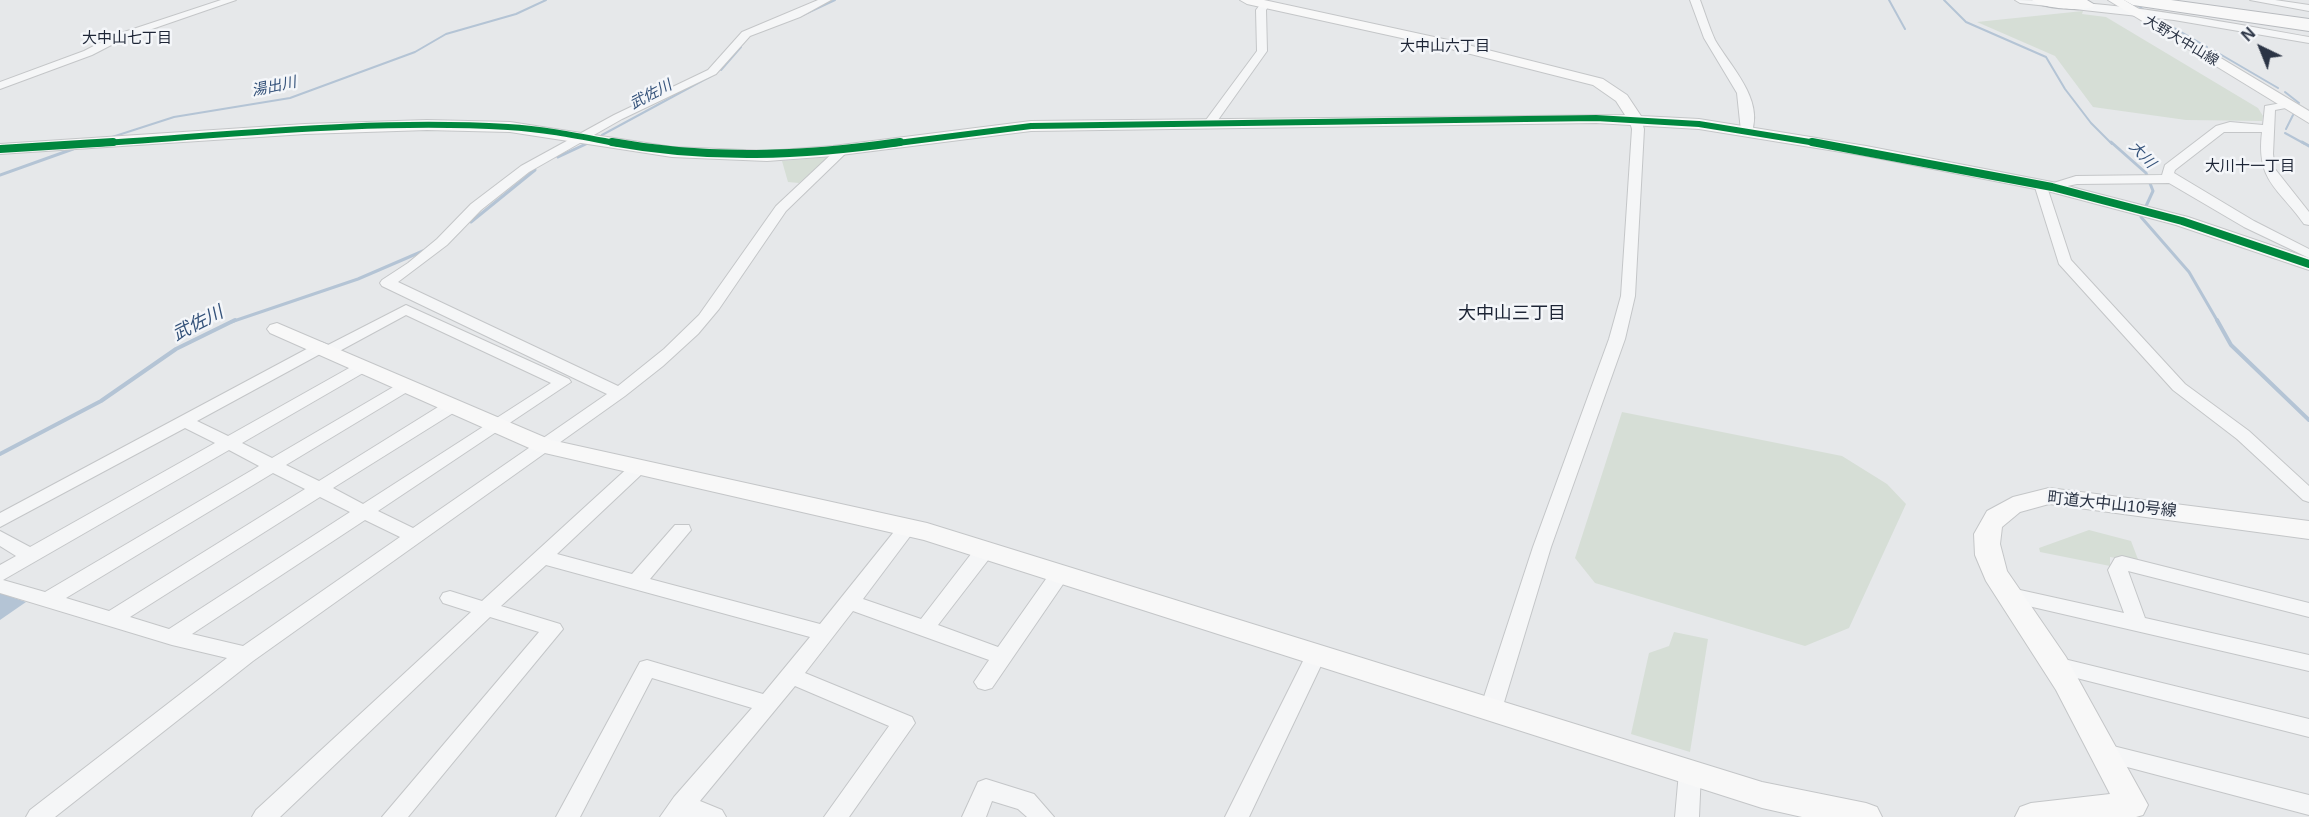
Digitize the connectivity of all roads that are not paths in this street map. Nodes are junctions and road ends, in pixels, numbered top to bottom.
1 (231, 0) edge
2 (826, 0) edge
3 (1247, 0) edge
4 (1695, 0) edge
5 (2020, 0) edge
6 (2041, 0) edge
7 (2115, 0) edge
8 (2163, 0) edge
9 (2233, 0) edge
10 (2255, 0) edge
11 (1265, 4) junction
12 (2134, 4) edge
13 (2086, 5) junction
14 (2309, 10) edge
15 (2309, 23) edge
16 (2274, 33) joint
17 (2309, 38) edge
18 (0, 86) edge
19 (2287, 105) junction
20 (2309, 118) edge
21 (1635, 119) junction
22 (1209, 124) junction
23 (2270, 129) junction
24 (1747, 130) junction
25 (584, 136) junction
26 (0, 149) edge
27 (842, 151) junction
28 (2165, 179) junction
29 (2046, 186) junction
30 (2309, 220) edge
31 (2309, 254) edge
32 (2309, 264) edge
33 (277, 329) dead end
34 (325, 349) junction
35 (364, 366) junction
36 (406, 386) junction
37 (619, 393) junction
38 (452, 406) junction
39 (184, 421) junction
40 (495, 425) junction
41 (230, 444) junction
42 (544, 446) junction
43 (273, 466) junction
44 (638, 468) junction
45 (319, 489) junction
46 (2309, 496) edge
47 (363, 512) junction
48 (0, 521) edge
49 (908, 527) junction
50 (682, 530) dead end
51 (2309, 530) edge
52 (0, 537) edge
53 (415, 537) junction
54 (985, 550) junction
55 (30, 556) junction
56 (542, 558) junction
57 (0, 574) edge
58 (1060, 574) junction
59 (635, 584) junction
60 (0, 586) edge
61 (2011, 595) junction
62 (450, 598) dead end
63 (47, 600) junction
64 (850, 602) junction
65 (486, 609) junction
66 (2309, 610) edge
67 (111, 619) junction
68 (2137, 623) junction
69 (925, 628) junction
70 (824, 633) junction
71 (172, 637) junction
72 (246, 655) junction
73 (1316, 655) junction
74 (1002, 656) junction
75 (2309, 663) edge
76 (2056, 665) junction
77 (791, 676) junction
78 (985, 682) dead end
79 (768, 704) junction
80 (1491, 710) junction
81 (2309, 728) edge
82 (2101, 752) junction
83 (1690, 772) junction
84 (2309, 805) edge
85 (677, 811) edge
86 (2137, 811) edge
87 (38, 817) edge
88 (264, 817) edge
89 (394, 817) edge
90 (568, 817) edge
91 (714, 817) edge
92 (836, 817) edge
93 (974, 817) edge
94 (1042, 817) edge
95 (1237, 817) edge
96 (1687, 817) edge
97 (1866, 817) edge
98 (2031, 817) edge

1 - 18 street
2 - 25 street
3 - 11 street
4 - 24 street
5 - 13 street
6 - 13 highway
7 - 12 street, 大野大中山線
8 - 15 highway
9 - 14 highway
10 - 14 street
11 - 21 street
11 - 22 street
12 - 13 street
12 - 15 highway
12 - 16 street
12 - 19 street, 大野大中山線
16 - 17 highway
19 - 20 street, 大野大中山線
19 - 23 street
21 - 22 street
21 - 24 street
21 - 80 street
22 - 27 street
23 - 28 street
23 - 30 street
24 - 29 street
25 - 26 street
25 - 27 street
25 - 37 street
27 - 37 street
28 - 29 street
28 - 31 street
29 - 32 street
29 - 46 street
33 - 34 street
34 - 35 street
34 - 39 street
34 - 40 street
35 - 36 street
35 - 41 street
36 - 38 street
36 - 43 street
37 - 42 street
38 - 40 street
38 - 45 street
39 - 41 street
39 - 48 street
40 - 42 street
40 - 47 street
41 - 43 street
41 - 55 street
42 - 44 street
42 - 53 street
43 - 45 street
43 - 63 street
44 - 49 street
44 - 56 street
45 - 47 street
45 - 67 street
47 - 53 street
47 - 71 street
49 - 54 street
49 - 64 street
50 - 59 street
51 - 61 street, 町道大中山10号線
52 - 55 street
53 - 72 street
54 - 58 street
54 - 69 street
55 - 57 street
56 - 59 street
56 - 65 street
58 - 73 street
58 - 74 street
59 - 70 street
60 - 63 street
61 - 68 street
61 - 76 street, 町道大中山10号線
62 - 65 street
63 - 67 street
64 - 69 street
64 - 70 street
65 - 88 street
65 - 89 street
66 - 68 street
67 - 71 street
68 - 75 street
69 - 74 street
70 - 77 street
71 - 72 street
72 - 87 street
73 - 80 street
73 - 95 street
74 - 78 street
76 - 81 street
76 - 82 street, 町道大中山10号線
77 - 79 street
77 - 92 street
79 - 85 street
79 - 90 street
80 - 83 street
82 - 84 street
82 - 86 street, 町道大中山10号線
83 - 96 street
83 - 97 street
85 - 91 street
86 - 98 street
93 - 94 street

